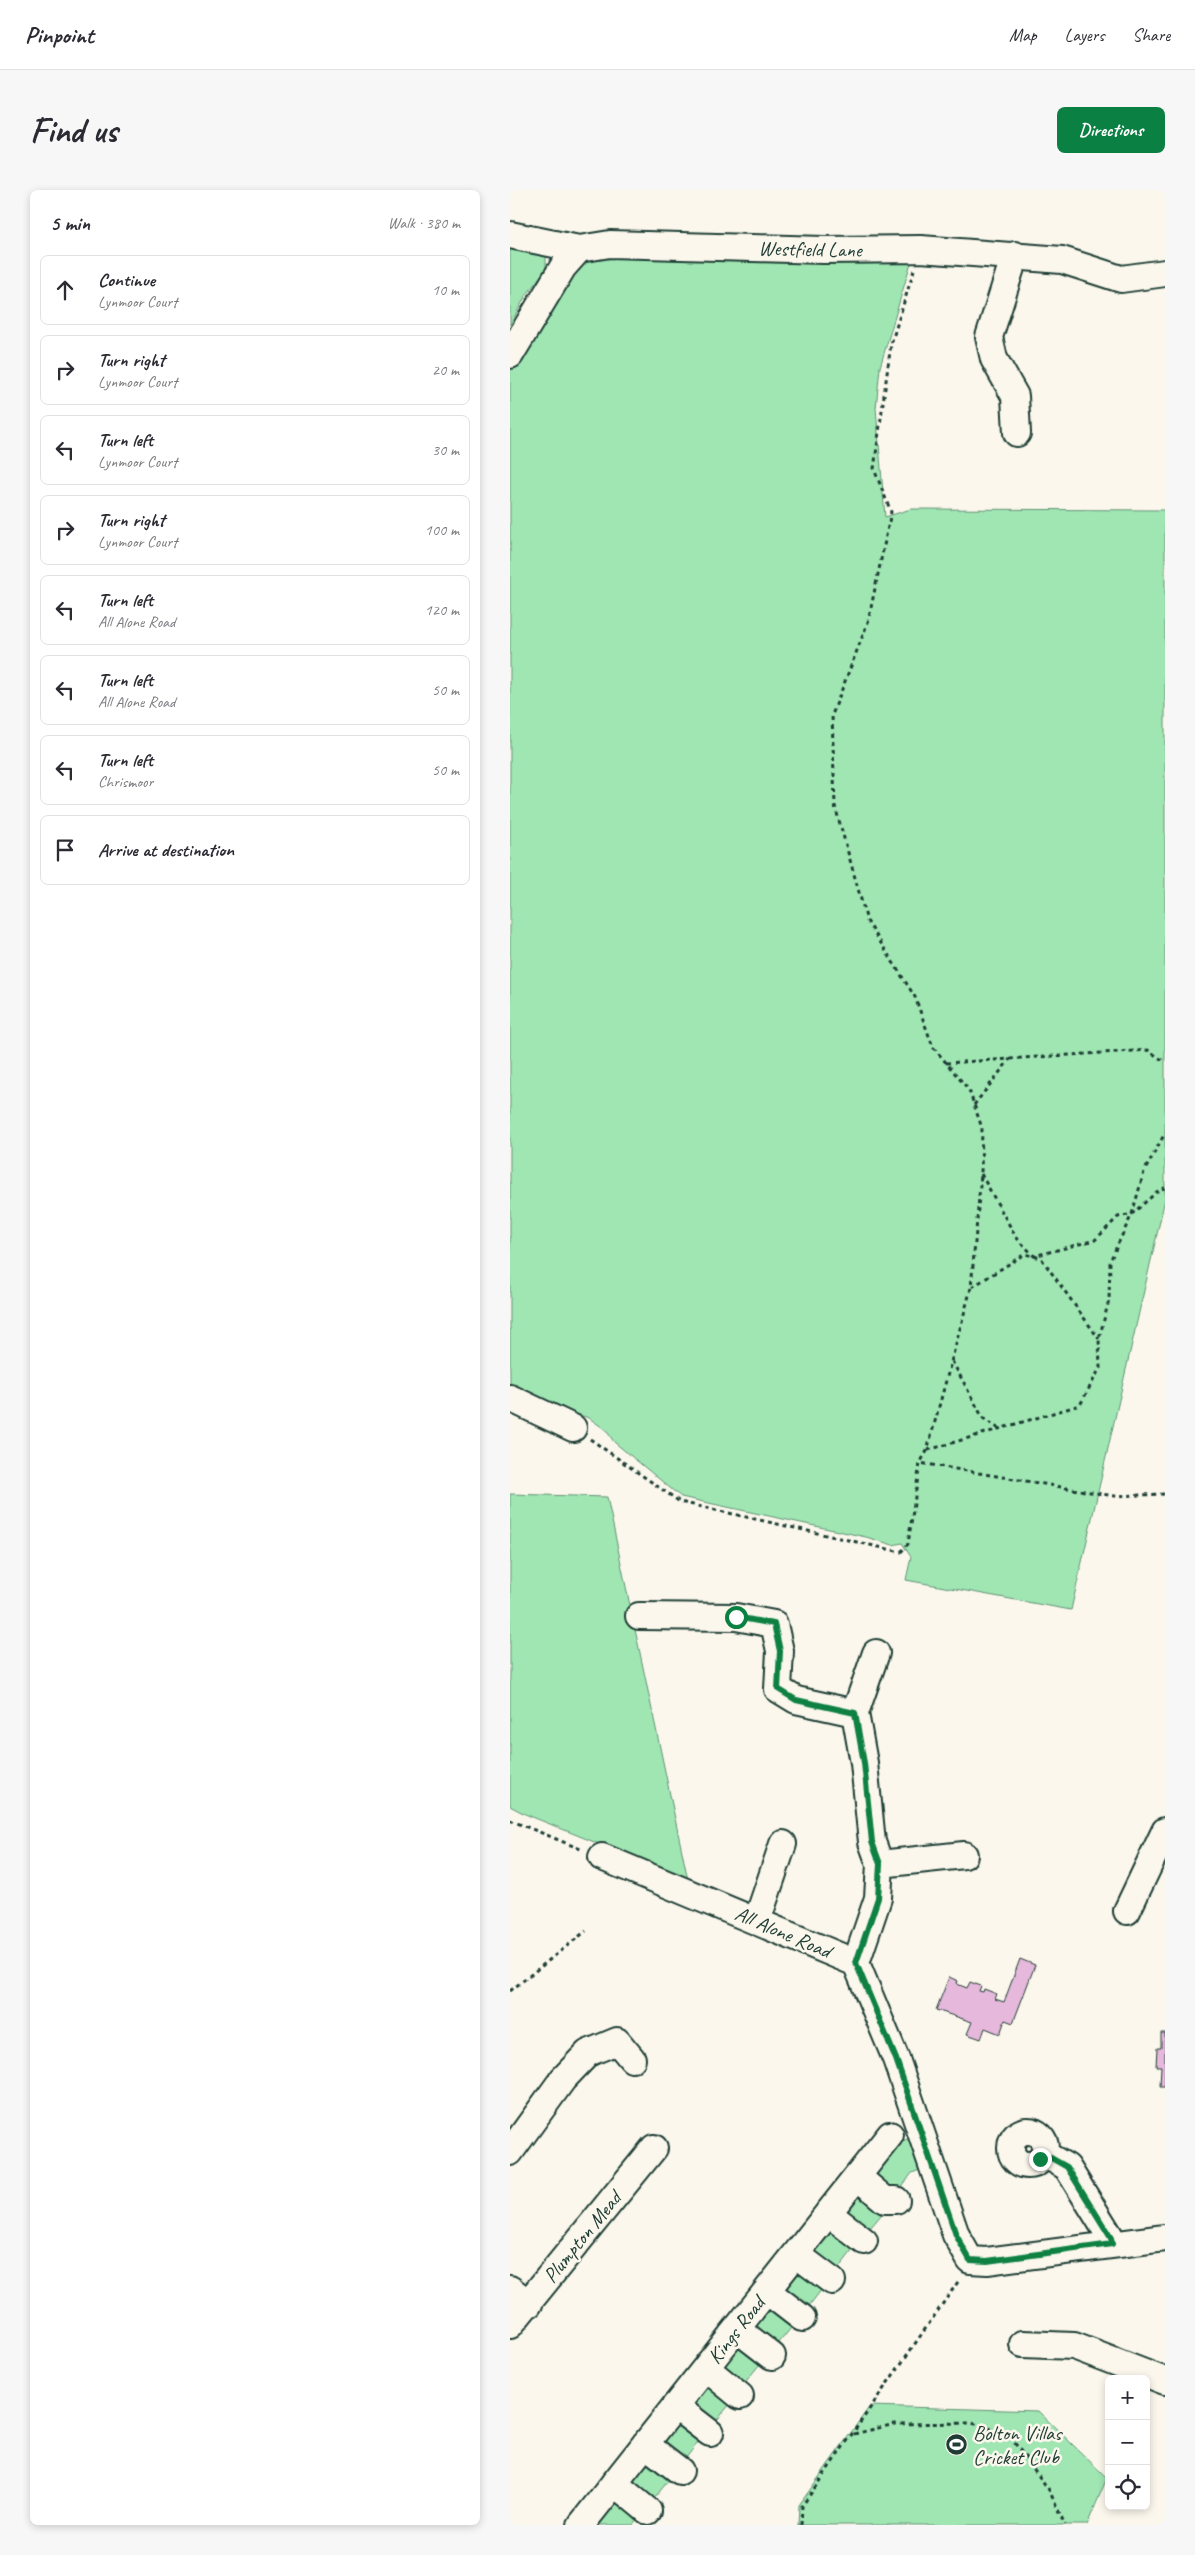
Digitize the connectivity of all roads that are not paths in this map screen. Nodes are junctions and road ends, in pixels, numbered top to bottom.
1 (510, 235) edge
2 (578, 249) junction
3 (1015, 256) junction
4 (1165, 273) edge
5 (510, 355) edge
6 (1017, 433) dead end
7 (510, 1398) edge
8 (573, 1428) road end
9 (639, 1616) dead end
10 (876, 1654) dead end
11 (855, 1713) junction
12 (1165, 1831) edge
13 (783, 1844) dead end
14 (964, 1855) dead end
15 (602, 1857) road end
16 (880, 1864) junction
17 (1127, 1912) dead end
18 (757, 1921) junction
19 (856, 1963) junction
20 (632, 2059) dead end
21 (890, 2135) dead end
22 (654, 2148) dead end
23 (510, 2152) edge
24 (1044, 2154) dead end
25 (858, 2177) junction
26 (896, 2200) dead end
27 (828, 2214) junction
28 (1165, 2238) edge
29 (864, 2242) dead end
30 (1112, 2244) junction
31 (796, 2254) junction
32 (832, 2281) dead end
33 (767, 2291) junction
34 (519, 2296) edge
35 (802, 2318) dead end
36 (510, 2325) edge
37 (737, 2328) junction
38 (1023, 2344) dead end
39 (772, 2356) dead end
40 (706, 2368) junction
41 (1165, 2381) edge
42 (740, 2396) dead end
43 (676, 2406) junction
44 (710, 2433) dead end
45 (645, 2444) junction
46 (680, 2471) dead end
47 (614, 2483) junction
48 (648, 2511) dead end
49 (584, 2524) edge

1 - 2 street
2 - 3 street, Westfield Lane
2 - 5 street
3 - 4 street, Westfield Lane
3 - 6 street
7 - 8 street
9 - 11 street
10 - 11 street
11 - 16 street
12 - 17 street
13 - 18 street
14 - 16 street
15 - 18 street, All Alone Road
16 - 19 street
18 - 19 street, All Alone Road
19 - 30 street, All Alone Road
20 - 23 street
21 - 25 street, Kings Road
22 - 34 street, Plumpton Mead
24 - 30 street
25 - 26 street
25 - 27 street, Kings Road
27 - 29 street
27 - 31 street, Kings Road
28 - 30 street
31 - 32 street
31 - 33 street, Kings Road
33 - 35 street
33 - 37 street, Kings Road
34 - 36 street, Plumpton Mead
37 - 39 street
37 - 40 street, Kings Road
38 - 41 street
40 - 42 street
40 - 43 street, Kings Road
43 - 44 street
43 - 45 street, Kings Road
45 - 46 street
45 - 47 street, Kings Road
47 - 48 street
47 - 49 street, Kings Road

